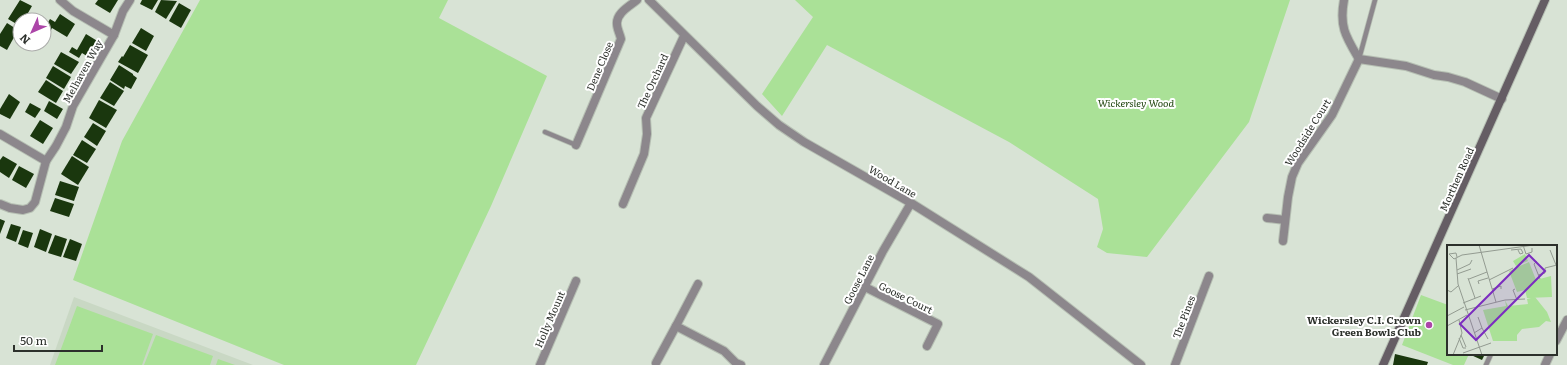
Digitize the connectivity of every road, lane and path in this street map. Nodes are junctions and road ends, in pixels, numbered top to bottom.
1 (60, 0) edge
2 (130, 0) edge
3 (636, 0) edge
4 (649, 0) edge
5 (1344, 0) edge
6 (1375, 0) edge
7 (1545, 0) edge
8 (114, 35) junction
9 (684, 36) junction
10 (1359, 59) junction
11 (1502, 99) junction
12 (545, 132) dead end
13 (0, 134) edge
14 (576, 145) joint
15 (46, 160) junction
16 (911, 203) junction
17 (0, 204) edge
18 (623, 204) dead end
19 (1267, 218) dead end
20 (1285, 220) junction
21 (1283, 241) dead end
22 (1210, 276) dead end
23 (576, 281) dead end
24 (698, 284) dead end
25 (864, 288) junction
26 (1567, 320) edge
27 (676, 326) junction
28 (1557, 339) edge
29 (927, 346) dead end
30 (1491, 355) edge
31 (1550, 355) edge
32 (656, 363) dead end
33 (540, 365) edge
34 (741, 365) edge
35 (824, 365) edge
36 (1141, 365) edge
37 (1175, 365) edge
38 (1383, 365) edge
39 (1486, 365) edge
40 (1545, 365) edge

1 - 8 street, Melhaven Way
2 - 8 street, Melhaven Way
3 - 14 street, Dene Close
4 - 9 street, Wood Lane
5 - 10 street
6 - 10 lane
7 - 11 main road, Morthen Road
8 - 15 street, Melhaven Way
9 - 16 street, Wood Lane
9 - 18 street, The Orchard
10 - 11 street
10 - 20 street, Woodside Court
11 - 38 main road, Morthen Road
12 - 14 lane
13 - 15 street
15 - 17 street, Melhaven Way
16 - 25 street, Goose Lane
16 - 36 street, Wood Lane
19 - 20 street
20 - 21 street, Woodside Court
22 - 37 street, The Pines
23 - 33 street, Holly Mount
24 - 27 street
25 - 29 street, Goose Court
25 - 35 street, Goose Lane
26 - 28 street
27 - 32 street
27 - 34 street
30 - 39 lane
31 - 40 street

